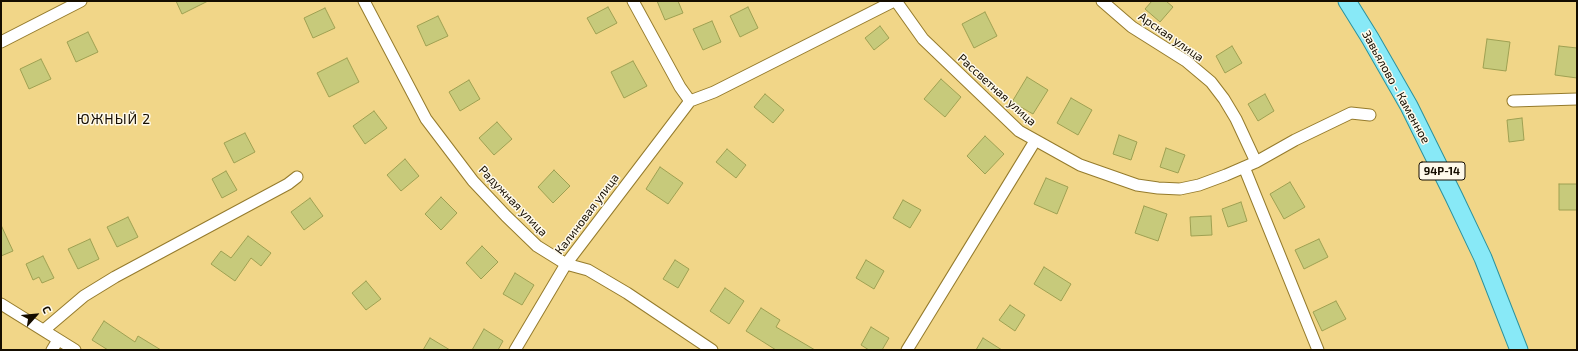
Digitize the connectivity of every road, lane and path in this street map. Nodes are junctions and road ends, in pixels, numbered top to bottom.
1 (80, 1) edge
2 (364, 1) edge
3 (633, 1) edge
4 (895, 1) edge
5 (1102, 1) edge
6 (1347, 1) edge
7 (1, 42) edge
8 (1577, 99) edge
9 (690, 101) junction
10 (1513, 101) dead end
11 (1370, 114) dead end
12 (1035, 141) junction
13 (1256, 162) junction
14 (1244, 167) junction
15 (297, 177) dead end
16 (566, 264) junction
17 (1, 304) edge
18 (44, 330) junction
19 (58, 340) junction
20 (52, 350) edge
21 (74, 350) edge
22 (515, 350) edge
23 (712, 350) edge
24 (907, 350) edge
25 (1318, 350) edge
26 (1519, 350) edge

1 - 7 street
2 - 16 street, Радужная улица
3 - 9 street
4 - 9 street
4 - 12 street, Рассветная улица
5 - 13 street, Арская улица
6 - 26 main road, Завьялово - Каменное / 94Р-14
8 - 10 street
9 - 16 street, Калиновая улица
11 - 13 street, Рассветная улица
12 - 14 street, Рассветная улица
12 - 24 street
13 - 14 street, Рассветная улица
14 - 25 street
15 - 18 street
16 - 22 street, Калиновая улица
16 - 23 street, Радужная улица
17 - 18 street
18 - 19 street
19 - 20 street
19 - 21 street

